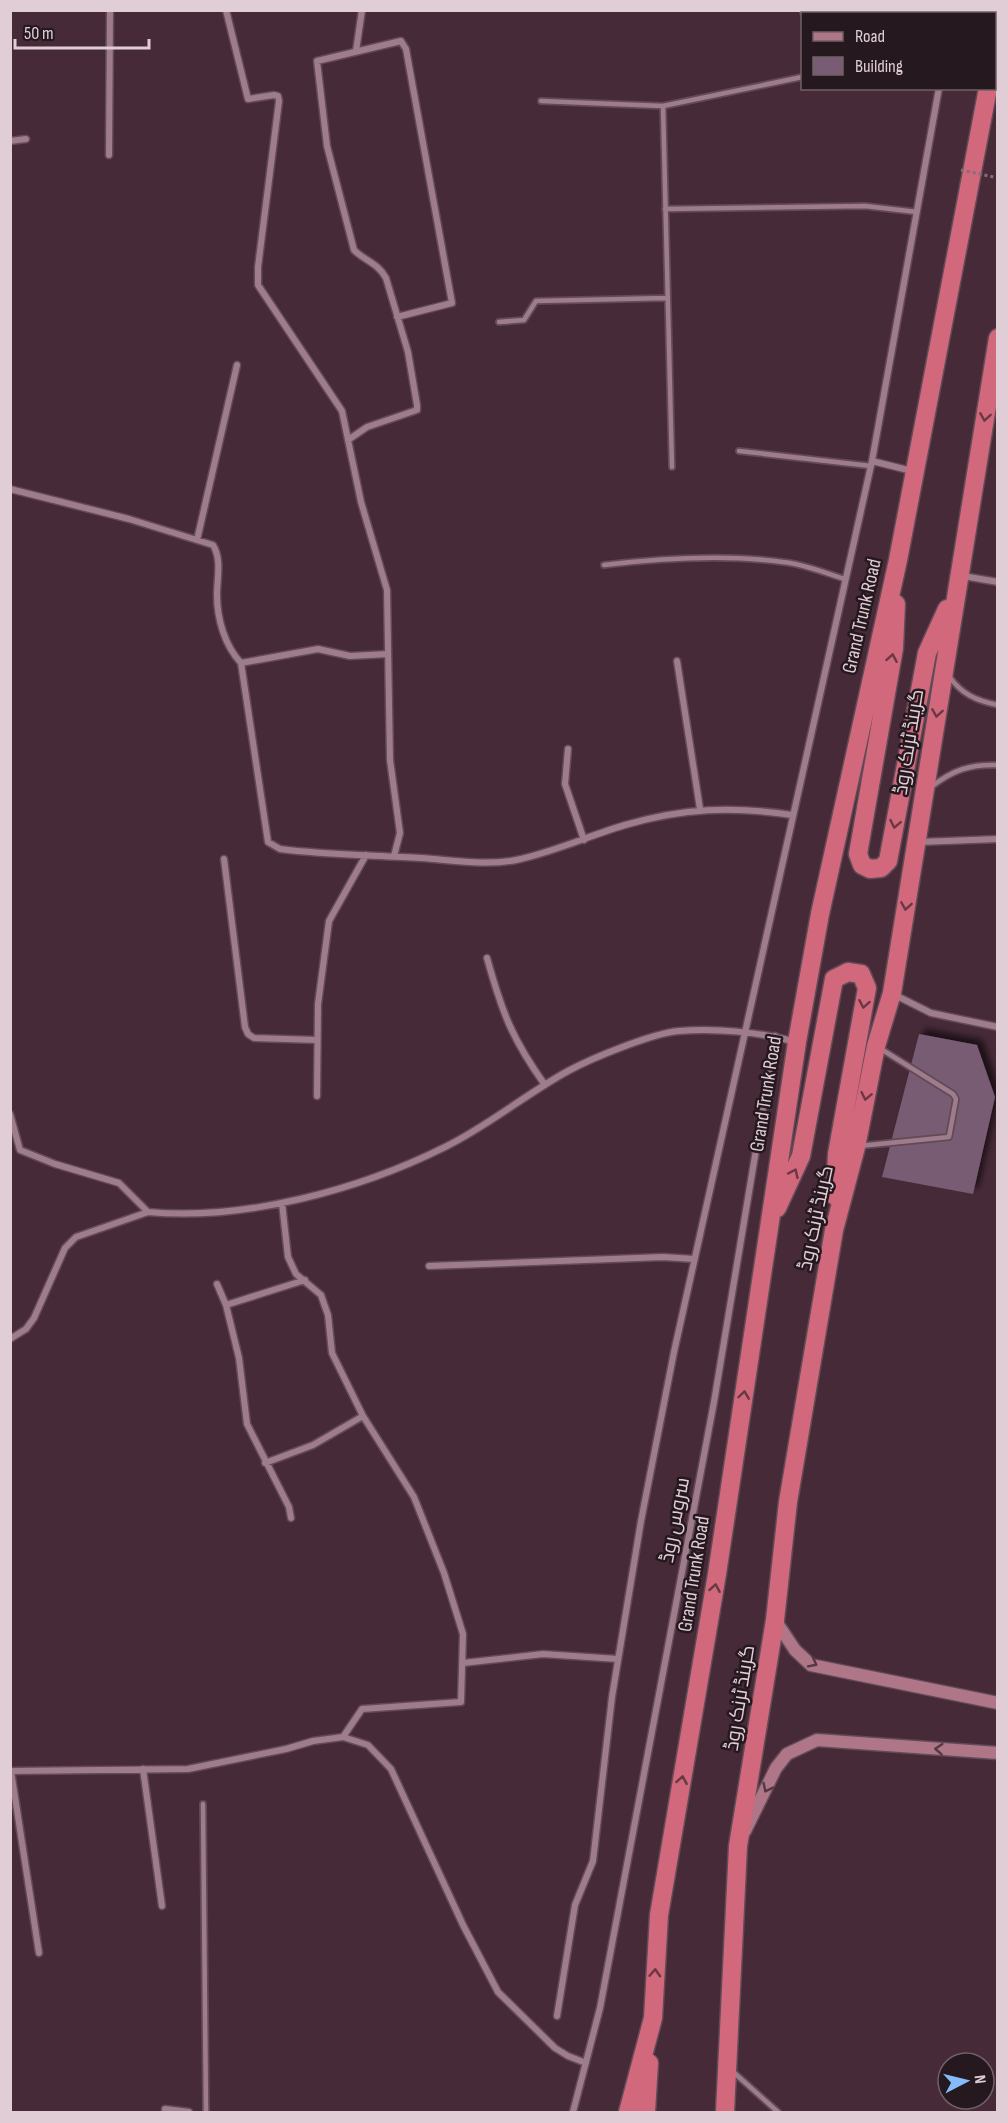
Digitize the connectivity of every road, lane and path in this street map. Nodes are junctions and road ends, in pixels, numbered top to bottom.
1 (110, 10) edge
2 (226, 10) edge
3 (362, 10) edge
4 (356, 51) junction
5 (801, 77) edge
6 (939, 90) edge
7 (988, 90) edge
8 (541, 101) dead end
9 (663, 106) junction
10 (26, 139) dead end
11 (10, 141) edge
12 (109, 156) dead end
13 (961, 170) dead end
14 (998, 178) edge
15 (665, 209) junction
16 (917, 212) junction
17 (667, 298) junction
18 (397, 317) junction
19 (499, 322) dead end
20 (998, 338) edge
21 (237, 365) dead end
22 (348, 440) junction
23 (739, 451) dead end
24 (871, 464) junction
25 (672, 467) dead end
26 (915, 472) junction
27 (10, 489) edge
28 (197, 540) junction
29 (898, 560) junction
30 (604, 565) dead end
31 (845, 579) junction
32 (958, 580) junction
33 (998, 582) edge
34 (388, 654) junction
35 (677, 661) dead end
36 (241, 663) junction
37 (944, 669) junction
38 (998, 705) edge
39 (568, 749) dead end
40 (998, 765) edge
41 (924, 792) junction
42 (700, 809) junction
43 (792, 815) junction
44 (998, 839) edge
45 (584, 840) junction
46 (916, 842) junction
47 (366, 855) junction
48 (394, 856) junction
49 (224, 860) dead end
50 (487, 958) dead end
51 (892, 993) junction
52 (998, 1027) edge
53 (744, 1033) junction
54 (775, 1036) junction
55 (317, 1040) junction
56 (797, 1042) junction
57 (876, 1046) junction
58 (545, 1085) junction
59 (317, 1096) dead end
60 (10, 1114) edge
61 (856, 1147) junction
62 (282, 1203) junction
63 (147, 1212) junction
64 (769, 1226) junction
65 (834, 1230) junction
66 (694, 1259) junction
67 (429, 1266) dead end
68 (305, 1280) junction
69 (217, 1284) dead end
70 (226, 1305) junction
71 (10, 1339) edge
72 (363, 1416) junction
73 (265, 1462) junction
74 (291, 1518) dead end
75 (776, 1620) junction
76 (618, 1659) junction
77 (463, 1663) junction
78 (998, 1703) edge
79 (344, 1737) junction
80 (998, 1753) edge
81 (144, 1769) junction
82 (11, 1771) edge
83 (202, 1804) dead end
84 (738, 1845) junction
85 (162, 1906) dead end
86 (39, 1953) dead end
87 (557, 2016) dead end
88 (653, 2018) junction
89 (586, 2063) junction
90 (729, 2067) junction
91 (165, 2112) edge
92 (189, 2112) edge
93 (206, 2112) edge
94 (573, 2112) edge
95 (628, 2112) edge
96 (646, 2112) edge
97 (725, 2112) edge
98 (778, 2112) edge

1 - 12 street
2 - 22 street
3 - 4 street
4 - 18 street
4 - 18 street
5 - 9 lane
6 - 16 street
7 - 26 highway, Grand Trunk Road
8 - 9 lane
9 - 15 lane
10 - 11 street
13 - 14 path, bridge
15 - 16 lane
15 - 17 lane
16 - 24 street
17 - 19 lane
17 - 25 lane
18 - 22 street
20 -> 32 highway, گرینڈ ٹرنک روڈ
21 - 28 street
22 - 34 street
23 - 24 lane
24 - 26 street
24 - 31 street
26 - 29 highway, Grand Trunk Road
27 - 28 street
28 - 36 street
32 -> 29 highway
29 - 56 highway, Grand Trunk Road
30 - 31 lane
31 - 43 street
32 - 33 street
32 - 37 highway, گرینڈ ٹرنک روڈ
34 - 36 street
34 - 48 street
35 - 42 street
36 - 47 street
37 - 38 lane
37 -> 41 highway, گرینڈ ٹرنک روڈ
39 - 45 street
40 - 41 lane
41 - 46 highway, گرینڈ ٹرنک روڈ
42 - 43 street
42 - 45 street
43 - 53 street
44 - 46 street
45 - 48 street
46 -> 51 highway, گرینڈ ٹرنک روڈ
47 - 48 street
47 - 55 street
49 - 55 street
50 - 58 street
51 - 52 street
51 - 57 highway, گرینڈ ٹرنک روڈ
53 - 54 street
53 - 58 street
53 - 66 street
54 - 56 street
54 - 89 street, سروس روڈ
55 - 59 street
56 - 64 highway, Grand Trunk Road
57 -> 61 highway, گرینڈ ٹرنک روڈ
57 - 61 lane
58 - 62 street
60 - 63 street
61 - 65 highway, گرینڈ ٹرنک روڈ
62 - 63 street
62 - 68 street
63 - 71 street
64 -> 65 highway
88 -> 64 highway, Grand Trunk Road
65 - 75 highway, گرینڈ ٹرنک روڈ
66 - 67 street
66 - 76 street
68 - 70 street
68 - 72 street
69 - 70 street
70 - 73 street
72 - 73 street
72 - 77 street
73 - 74 street
75 -> 78 main road
75 - 84 highway, گرینڈ ٹرنک روڈ
76 - 77 street
76 - 87 street
77 - 79 street
79 - 81 street
79 - 89 street
80 -> 84 main road
81 - 82 street
81 - 85 street
82 - 86 street
83 - 93 lane
84 - 90 highway, گرینڈ ٹرنک روڈ
88 - 95 highway, Grand Trunk Road
88 - 96 highway
89 - 94 street, سروس روڈ
90 - 97 highway, گرینڈ ٹرنک روڈ
90 - 98 lane
91 - 92 street

